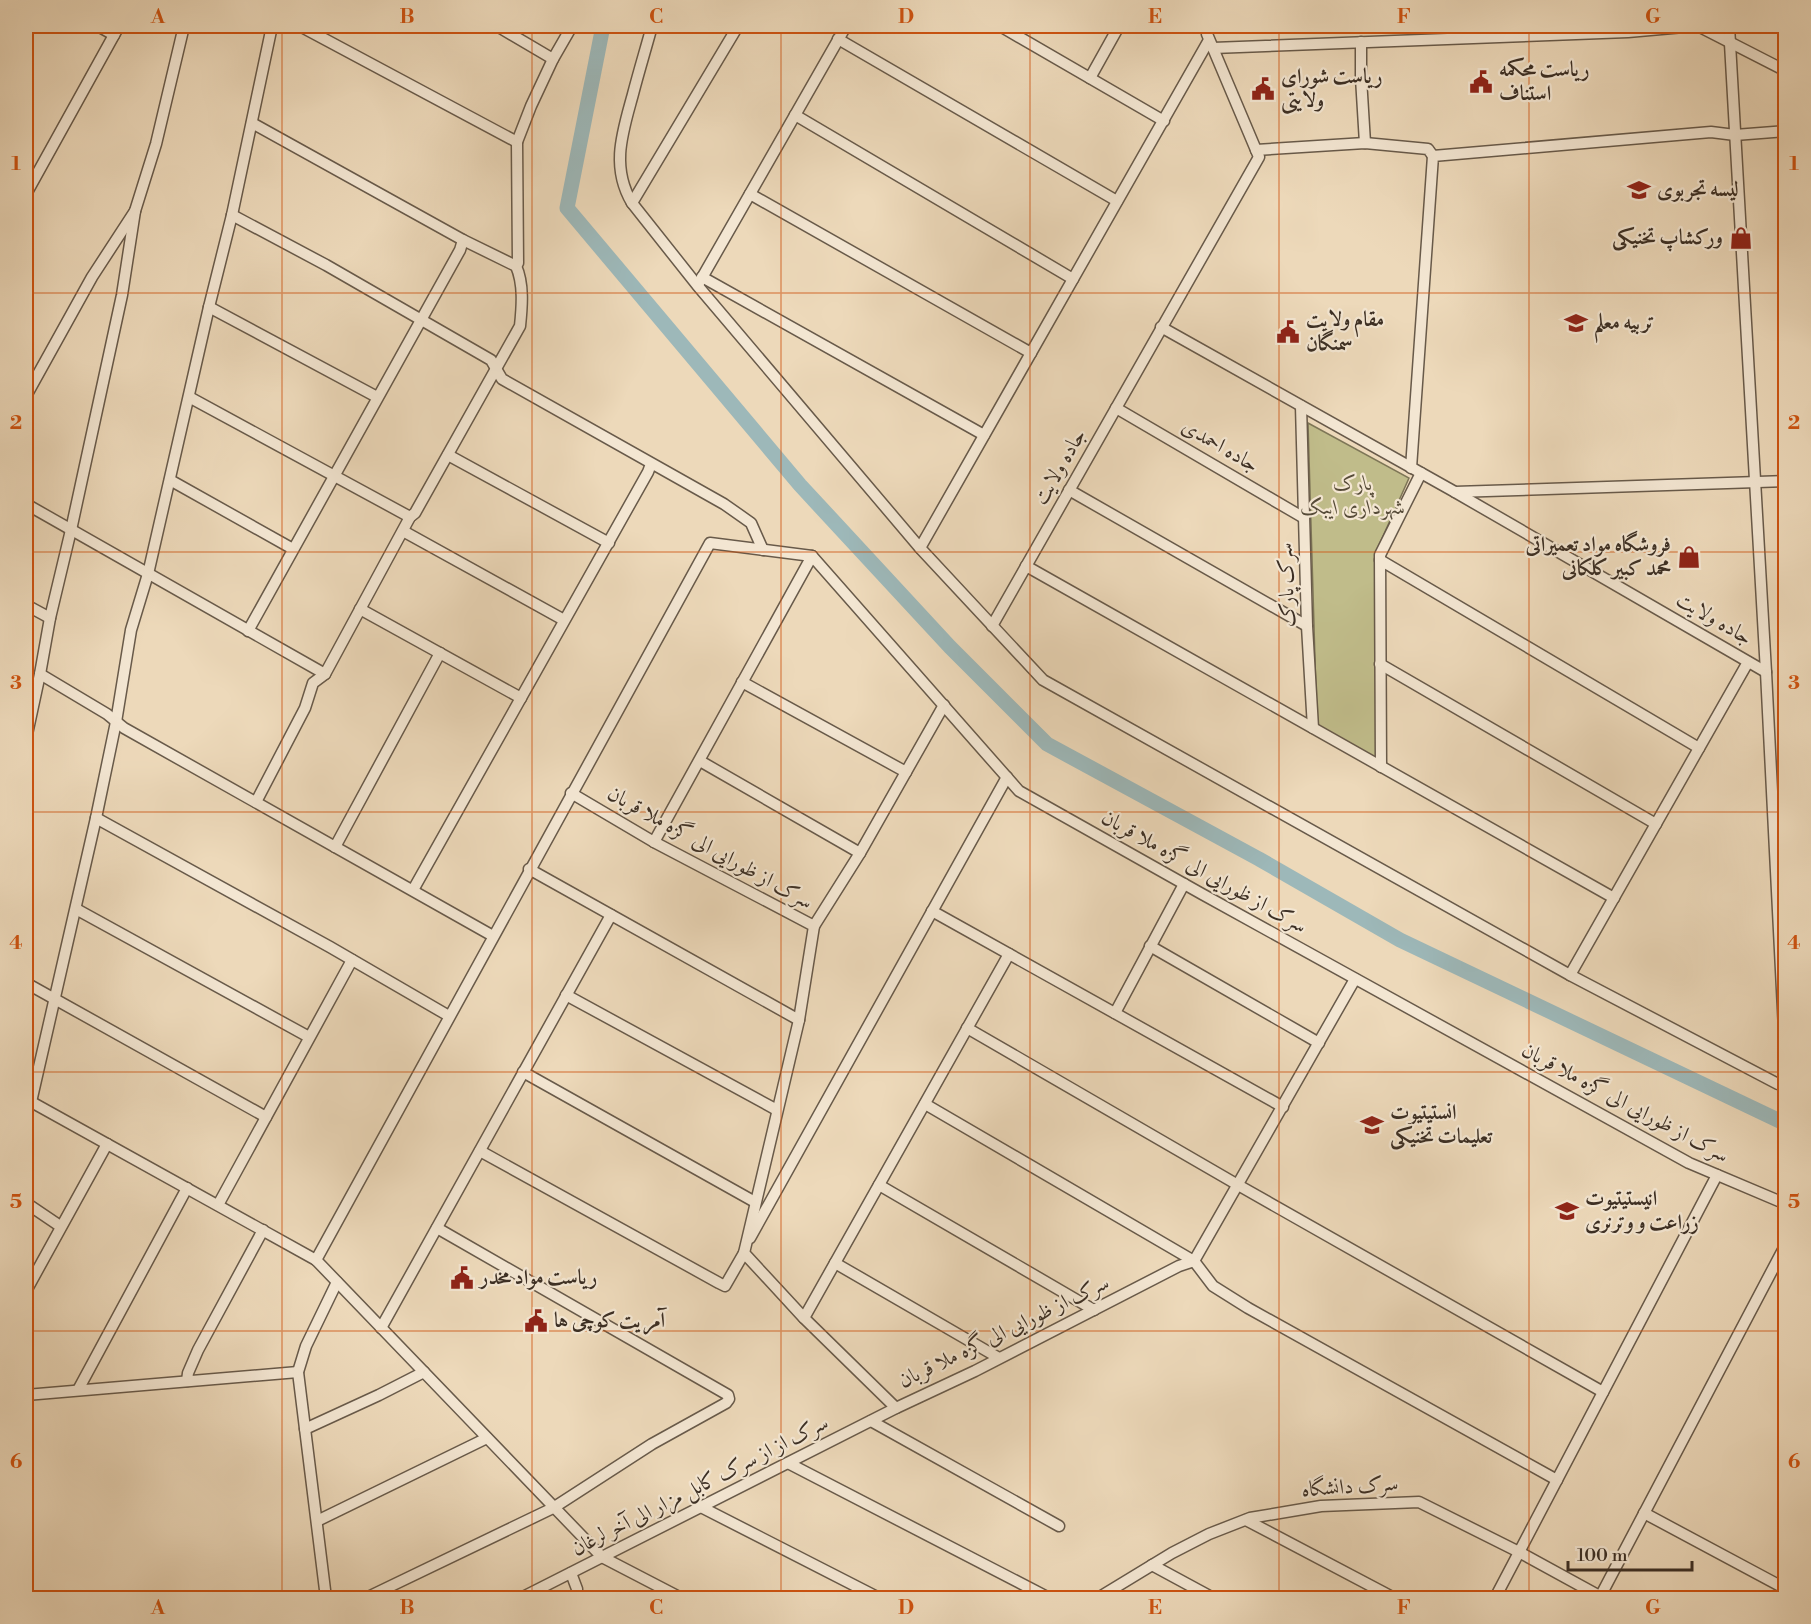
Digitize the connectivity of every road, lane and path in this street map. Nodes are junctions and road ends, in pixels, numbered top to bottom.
1 (98, 26) edge
2 (184, 26) edge
3 (272, 26) edge
4 (300, 26) edge
5 (497, 26) edge
6 (572, 26) edge
7 (652, 26) edge
8 (738, 26) edge
9 (846, 26) edge
10 (1000, 26) edge
11 (1119, 26) edge
12 (1206, 26) edge
13 (1697, 26) edge
14 (1729, 26) edge
15 (1627, 28) edge
16 (1552, 29) edge
17 (117, 30) edge
18 (838, 39) junction
19 (1730, 40) junction
20 (1361, 42) junction
21 (1211, 44) junction
22 (553, 59) junction
23 (1785, 71) edge
24 (1090, 78) junction
25 (795, 115) junction
26 (1164, 121) junction
27 (252, 123) junction
28 (1785, 131) edge
29 (1735, 135) junction
30 (517, 142) junction
31 (1365, 143) junction
32 (1256, 150) junction
33 (1433, 156) junction
34 (26, 194) edge
35 (750, 194) junction
36 (1117, 201) junction
37 (632, 202) junction
38 (135, 211) junction
39 (232, 215) junction
40 (463, 240) junction
41 (516, 266) junction
42 (1073, 279) junction
43 (700, 281) junction
44 (209, 307) junction
45 (421, 320) junction
46 (1161, 327) junction
47 (1031, 353) junction
48 (495, 370) junction
49 (26, 396) edge
50 (189, 397) junction
51 (376, 397) junction
52 (1301, 405) junction
53 (1116, 408) junction
54 (984, 435) junction
55 (448, 455) junction
56 (651, 464) junction
57 (1416, 470) junction
58 (333, 475) junction
59 (170, 480) junction
60 (1785, 481) edge
61 (1755, 482) junction
62 (1069, 490) junction
63 (1455, 492) junction
64 (26, 504) edge
65 (410, 517) junction
66 (1304, 518) junction
67 (71, 530) junction
68 (403, 531) junction
69 (609, 543) junction
70 (920, 548) junction
71 (293, 549) junction
72 (763, 550) junction
73 (812, 556) junction
74 (1380, 560) junction
75 (1026, 566) junction
76 (148, 574) junction
77 (26, 605) edge
78 (360, 609) junction
79 (50, 618) junction
80 (564, 620) junction
81 (992, 626) junction
82 (1307, 626) junction
83 (248, 631) junction
84 (440, 653) junction
85 (1748, 662) junction
86 (1380, 664) junction
87 (1766, 672) junction
88 (40, 674) junction
89 (325, 674) junction
90 (742, 682) junction
91 (521, 698) junction
92 (944, 705) junction
93 (116, 722) junction
94 (1313, 728) junction
95 (26, 739) edge
96 (1699, 748) junction
97 (700, 761) junction
98 (1381, 767) junction
99 (906, 772) junction
100 (1007, 777) junction
101 (571, 793) junction
102 (256, 802) junction
103 (96, 818) junction
104 (1656, 824) junction
105 (654, 842) junction
106 (335, 847) junction
107 (860, 853) junction
108 (529, 869) junction
109 (1184, 884) junction
110 (412, 890) junction
111 (1614, 898) junction
112 (76, 909) junction
113 (932, 911) junction
114 (611, 915) junction
115 (814, 926) junction
116 (493, 936) junction
117 (1150, 946) junction
118 (1009, 954) junction
119 (352, 960) junction
120 (1570, 975) junction
121 (1355, 979) junction
122 (26, 983) edge
123 (566, 995) junction
124 (55, 1000) junction
125 (1115, 1013) junction
126 (449, 1016) junction
127 (799, 1020) junction
128 (967, 1028) junction
129 (309, 1037) junction
130 (1319, 1043) junction
131 (1785, 1070) edge
132 (523, 1072) junction
133 (1785, 1079) edge
134 (28, 1101) edge
135 (925, 1104) junction
136 (1282, 1107) junction
137 (777, 1110) junction
138 (266, 1117) junction
139 (107, 1144) junction
140 (480, 1150) junction
141 (1717, 1175) junction
142 (879, 1185) junction
143 (1238, 1185) junction
144 (187, 1188) junction
145 (755, 1202) junction
146 (26, 1203) edge
147 (1785, 1204) edge
148 (218, 1205) junction
149 (60, 1226) junction
150 (437, 1228) junction
151 (263, 1230) junction
152 (1785, 1244) edge
153 (745, 1250) junction
154 (316, 1260) junction
155 (1194, 1261) junction
156 (835, 1263) junction
157 (337, 1282) junction
158 (26, 1291) edge
159 (1094, 1310) junction
160 (804, 1318) junction
161 (381, 1328) junction
162 (999, 1359) junction
163 (298, 1372) junction
164 (424, 1372) junction
165 (187, 1381) junction
166 (78, 1390) junction
167 (1603, 1392) junction
168 (26, 1395) edge
169 (896, 1408) junction
170 (871, 1421) junction
171 (305, 1429) junction
172 (488, 1438) junction
173 (788, 1463) junction
174 (1557, 1480) junction
175 (701, 1507) junction
176 (553, 1508) junction
177 (1644, 1513) junction
178 (1246, 1520) junction
179 (316, 1521) junction
180 (1059, 1526) dead end
181 (1519, 1552) junction
182 (602, 1557) junction
183 (1152, 1565) junction
184 (571, 1573) junction
185 (1785, 1589) edge
186 (1602, 1598) edge
187 (326, 1599) edge
188 (366, 1599) edge
189 (521, 1599) edge
190 (577, 1599) edge
191 (681, 1599) edge
192 (879, 1599) edge
193 (1048, 1599) edge
194 (1098, 1599) edge
195 (1213, 1599) edge
196 (1394, 1599) edge
197 (1495, 1599) edge

1 - 17 street
2 - 38 street
3 - 27 street
4 - 30 street
5 - 22 street
6 - 22 street
7 - 37 street
8 - 37 street
9 - 18 street
10 - 24 street
11 - 24 street
12 - 21 street
13 - 15 street
13 - 19 street
14 - 19 street
15 - 16 street
16 - 20 street
17 - 34 street
18 - 25 street
18 - 36 street
19 - 23 street
19 - 29 street
20 - 21 street
20 - 31 street
21 - 26 street
21 - 32 street
22 - 30 street
24 - 26 street
25 - 35 street
25 - 42 street
26 - 36 street
27 - 39 street
27 - 40 street
28 - 29 street
29 - 33 street
29 - 61 street
30 - 41 street
31 - 32 street
31 - 33 street
32 - 46 street, جاده ولایت
33 - 57 street
35 - 43 street
35 - 47 street
36 - 42 street
37 - 43 street
38 - 49 street
38 - 67 street
39 - 44 street
39 - 45 street
40 - 41 street
40 - 45 street
41 - 48 street
42 - 47 street
43 - 54 street
43 - 70 street
44 - 50 street
44 - 51 street
45 - 48 street
45 - 51 street
46 - 52 street, جاده ولایت
46 - 53 street, جاده ولایت
47 - 54 street
48 - 55 street
48 - 56 street
50 - 58 street
50 - 59 street
51 - 58 street
52 - 57 street, جاده ولایت
52 - 66 street, سرک پارک
53 - 62 street, جاده ولایت
53 - 66 street, جاده احمدی
54 - 70 street
55 - 65 street
55 - 69 street
56 - 69 street
56 - 72 street
57 - 63 street, جاده ولایت
57 - 74 street
58 - 65 street
58 - 71 street
59 - 71 street
59 - 76 street
60 - 61 street
61 - 63 street
61 - 87 street
62 - 75 street, جاده ولایت
62 - 82 street
63 - 85 street, جاده ولایت
64 - 67 street
65 - 68 street
66 - 82 street, سرک پارک
67 - 76 street
67 - 79 street
68 - 78 street
68 - 80 street
69 - 80 street
70 - 81 street
71 - 83 street
72 - 73 street
72 - 101 street
73 - 90 street
73 - 92 street, سرک از ظورایی الی گزه ملا قربان
74 - 86 street
74 - 96 street
75 - 81 street, جاده ولایت
75 - 94 street
76 - 83 street
76 - 93 street
77 - 79 street
78 - 84 street
78 - 89 street
79 - 88 street
80 - 91 street
81 - 120 street
82 - 94 street, سرک پارک
83 - 89 street
84 - 91 street
84 - 106 street
85 - 87 street, جاده ولایت
85 - 96 street
86 - 98 street
86 - 104 street
87 - 131 street
88 - 93 street
88 - 95 street
89 - 102 street
90 - 97 street
90 - 99 street
91 - 110 street
92 - 99 street
92 - 100 street, سرک از ظورایی الی گزه ملا قربان
93 - 102 street
93 - 103 street
94 - 98 street
96 - 104 street
97 - 105 street
97 - 107 street
98 - 111 street
99 - 107 street
100 - 109 street, سرک از ظورایی الی گزه ملا قربان
100 - 113 street
101 - 105 street, سرک از ظورایی الی گزه ملا قربان
101 - 108 street
102 - 106 street
103 - 112 street
103 - 119 street
104 - 111 street
105 - 115 street, سرک از ظورایی الی گزه ملا قربان
106 - 110 street
107 - 115 street
108 - 114 street
108 - 116 street
109 - 117 street
109 - 121 street, سرک از ظورایی الی گزه ملا قربان
110 - 116 street
111 - 120 street
112 - 124 street
112 - 129 street
113 - 118 street
113 - 153 street
114 - 123 street
114 - 127 street
115 - 127 street, سرک از ظورایی الی گزه ملا قربان
116 - 126 street
117 - 125 street
117 - 130 street
118 - 125 street
118 - 128 street
119 - 126 street
119 - 129 street
120 - 133 street
121 - 130 street
121 - 141 street, سرک از ظورایی الی گزه ملا قربان
122 - 124 street
123 - 132 street
123 - 137 street
124 - 134 street
124 - 138 street
125 - 136 street
126 - 154 street
127 - 137 street, سرک از ظورایی الی گزه ملا قربان
128 - 135 street
128 - 143 street
129 - 138 street
130 - 136 street
132 - 140 street
132 - 145 street
134 - 139 street
135 - 142 street
135 - 155 street
136 - 143 street
137 - 145 street, سرک از ظورایی الی گزه ملا قربان
138 - 148 street
139 - 144 street
139 - 149 street
140 - 150 street
140 - 153 street
141 - 147 street, سرک از ظورایی الی گزه ملا قربان
141 - 167 street
142 - 156 street
142 - 159 street
143 - 155 street
143 - 167 street
144 - 148 street
144 - 166 street
145 - 153 street, سرک از ظورایی الی گزه ملا قربان
146 - 149 street
148 - 151 street
149 - 158 street
150 - 161 street
150 - 176 street
151 - 154 street
151 - 165 street
152 - 177 street
153 - 160 street, سرک از ظورایی الی گزه ملا قربان
154 - 157 street
155 - 159 street, سرک از ظورایی الی گزه ملا قربان
155 - 174 street
156 - 160 street
156 - 162 street
157 - 161 street
157 - 163 street
159 - 162 street, سرک از ظورایی الی گزه ملا قربان
160 - 169 street, سرک از ظورایی الی گزه ملا قربان
161 - 164 street
162 - 169 street, سرک از ظورایی الی گزه ملا قربان
163 - 165 street
163 - 171 street
164 - 171 street
164 - 172 street
165 - 166 street
166 - 168 street
167 - 174 street
169 - 170 street, سرک از از سرک کابل مزار الی آخر لرغان
170 - 173 street, سرک از از سرک کابل مزار الی آخر لرغان
170 - 180 street
171 - 179 street
172 - 176 street
172 - 179 street
173 - 175 street, سرک از از سرک کابل مزار الی آخر لرغان
173 - 193 street
174 - 181 street
175 - 182 street, سرک از از سرک کابل مزار الی آخر لرغان
175 - 192 street
176 - 182 street
176 - 188 street
177 - 185 street
177 - 186 street
178 - 181 street, سرک دانشگاه
178 - 183 street, سرک دانشگاه
178 - 196 street
179 - 187 street
181 - 186 street, سرک دانشگاه
181 - 197 street
182 - 184 street, سرک از از سرک کابل مزار الی آخر لرغان
182 - 191 street
183 - 194 street, سرک دانشگاه
183 - 195 street
184 - 189 street, سرک از از سرک کابل مزار الی آخر لرغان
184 - 190 street

